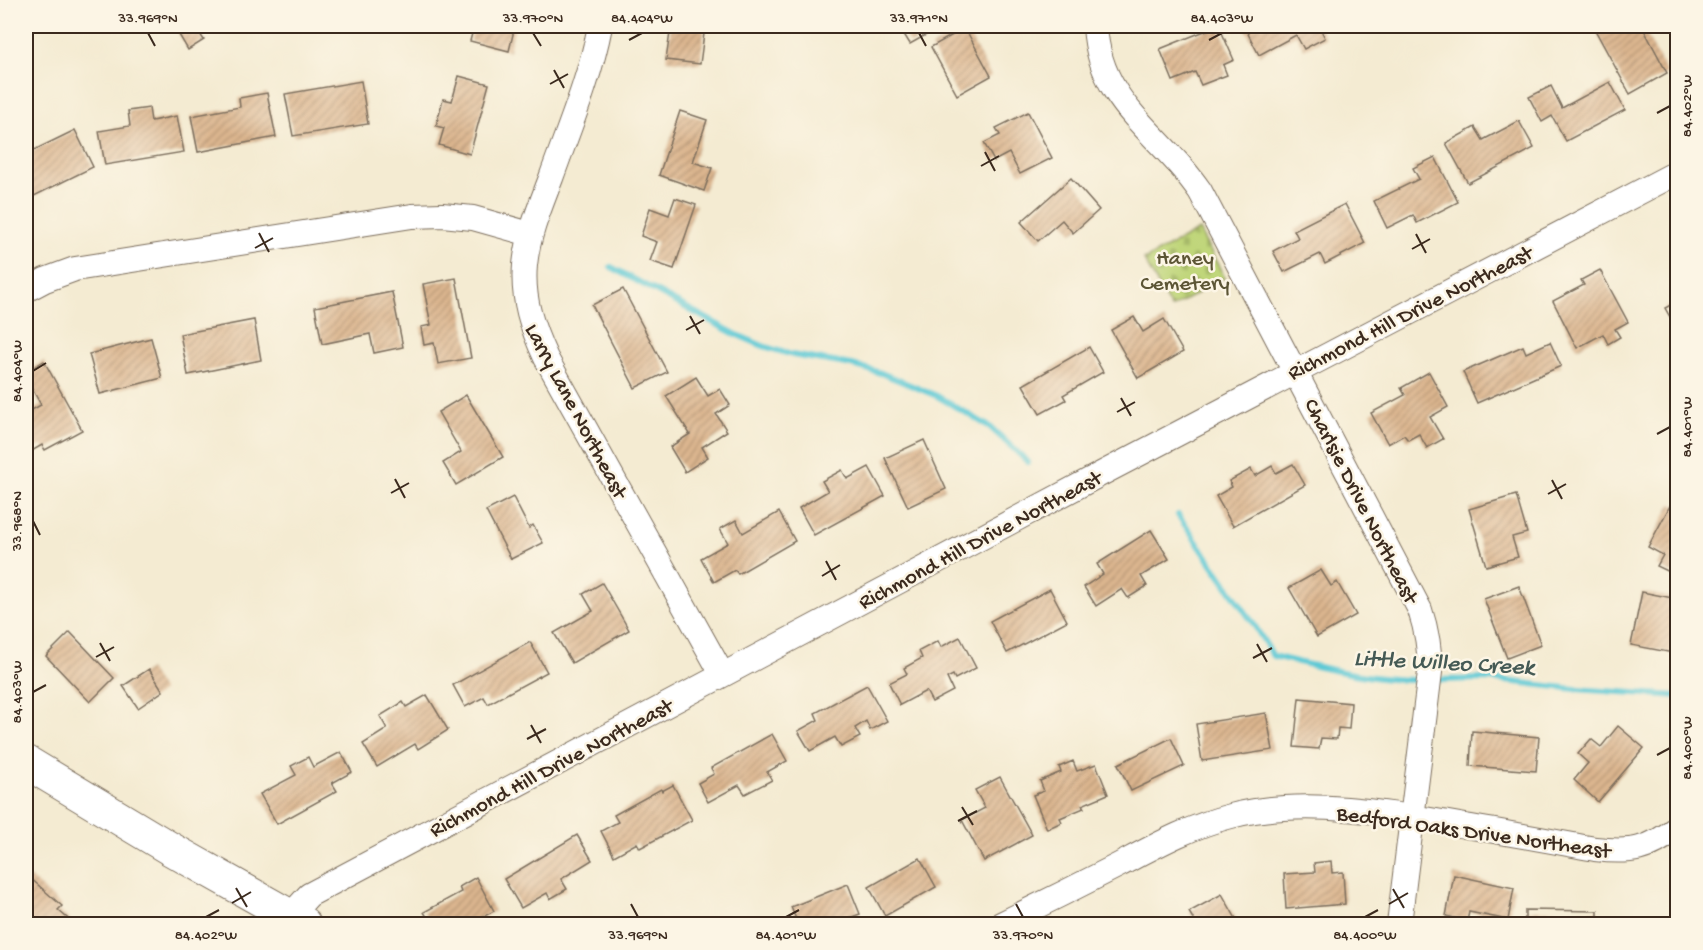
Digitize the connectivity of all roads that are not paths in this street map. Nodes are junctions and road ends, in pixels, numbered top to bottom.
1 (600, 26) edge
2 (1095, 26) edge
3 (1677, 172) edge
4 (530, 234) junction
5 (26, 290) edge
6 (1296, 370) junction
7 (722, 674) junction
8 (26, 762) edge
9 (1412, 816) junction
10 (1677, 827) edge
11 (297, 920) edge
12 (1001, 924) edge
13 (1399, 924) edge

1 - 4 street, Larry Lane Northeast
2 - 6 street, Charlsie Drive Northeast
3 - 6 street, Richmond Hill Drive Northeast
4 - 5 street
4 - 7 street, Larry Lane Northeast
6 - 7 street, Richmond Hill Drive Northeast
6 - 9 street, Charlsie Drive Northeast
7 - 11 street, Richmond Hill Drive Northeast
8 - 11 street
9 - 10 street, Bedford Oaks Drive Northeast
9 - 12 street, Bedford Oaks Drive Northeast
9 - 13 street, Charlsie Drive Northeast

